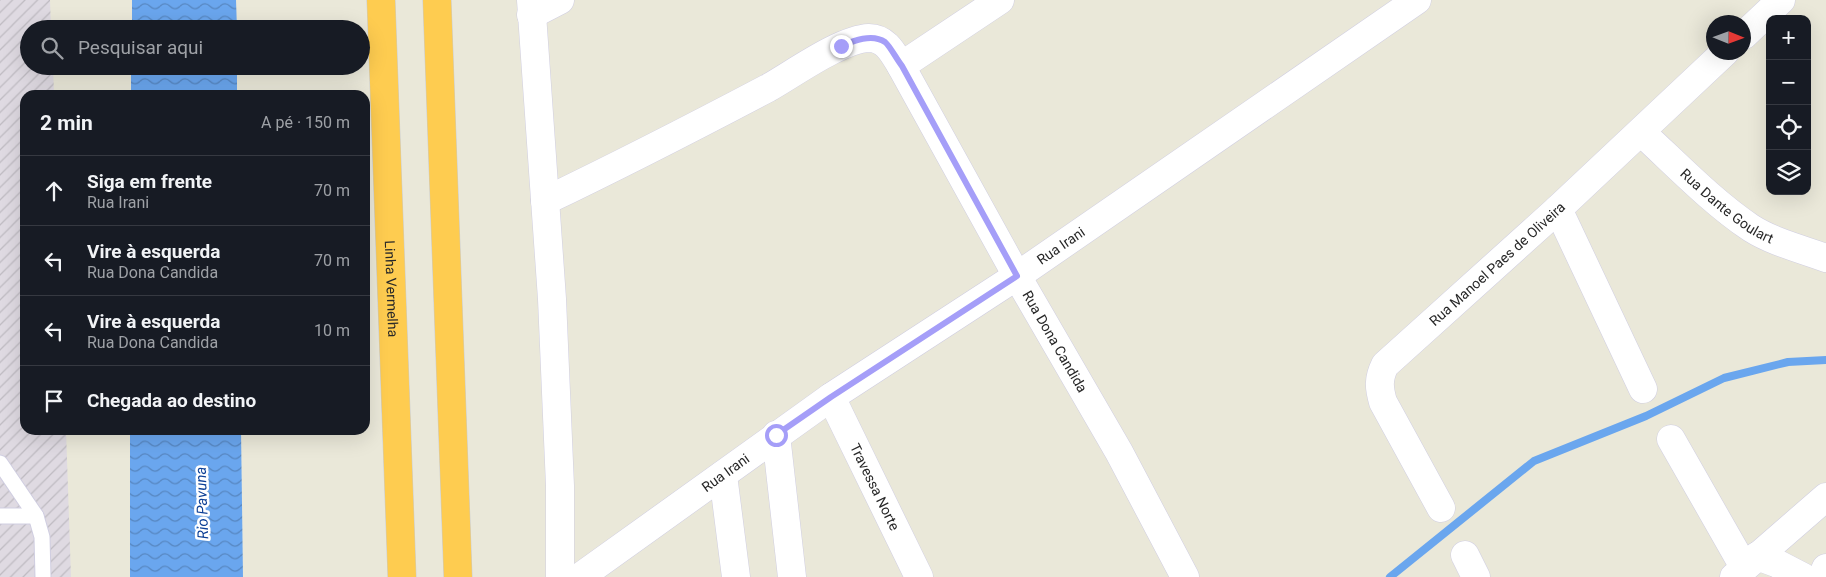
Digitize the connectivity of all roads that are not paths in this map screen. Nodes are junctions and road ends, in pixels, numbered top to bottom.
1 (381, 0) edge
2 (437, 0) edge
3 (560, 0) edge
4 (1000, 0) edge
5 (1417, 0) edge
6 (1781, 0) edge
7 (531, 7) edge
8 (1751, 29) edge
9 (1716, 60) edge
10 (902, 66) junction
11 (1640, 132) junction
12 (545, 201) junction
13 (1558, 210) junction
14 (1826, 258) edge
15 (1017, 276) junction
16 (1643, 389) dead end
17 (831, 397) junction
18 (776, 435) junction
19 (1671, 439) dead end
20 (0, 463) edge
21 (723, 475) junction
22 (1826, 498) edge
23 (1441, 508) dead end
24 (0, 516) edge
25 (36, 516) junction
26 (1745, 567) edge
27 (1826, 568) edge
28 (43, 577) edge
29 (402, 577) edge
30 (458, 577) edge
31 (560, 577) edge
32 (580, 577) edge
33 (736, 577) edge
34 (792, 577) edge
35 (919, 577) edge
36 (1185, 577) edge
37 (1803, 577) edge
38 (1822, 577) edge

1 - 29 highway, Linha Vermelha
2 - 30 highway
3 - 7 street
4 - 10 street
5 - 15 street, Rua Irani
6 - 8 street
7 - 12 street
9 - 11 street, Rua Manoel Paes de Oliveira
10 - 12 street, Rua Dona Candida
10 - 15 street, Rua Dona Candida
11 - 13 street, Rua Manoel Paes de Oliveira
11 - 14 street, Rua Dante Goulart
12 - 31 street
13 - 16 street
13 - 23 street, Rua Manoel Paes de Oliveira
15 - 17 street, Rua Irani
15 - 36 street, Rua Dona Candida
17 - 18 street, Rua Irani
17 - 35 street, Travessa Norte
18 - 21 street, Rua Irani
18 - 34 street
19 - 26 street
20 - 25 lane
21 - 32 street, Rua Irani
21 - 33 street
22 - 26 street
24 - 25 lane
25 - 28 lane
26 - 37 street
27 - 38 street

